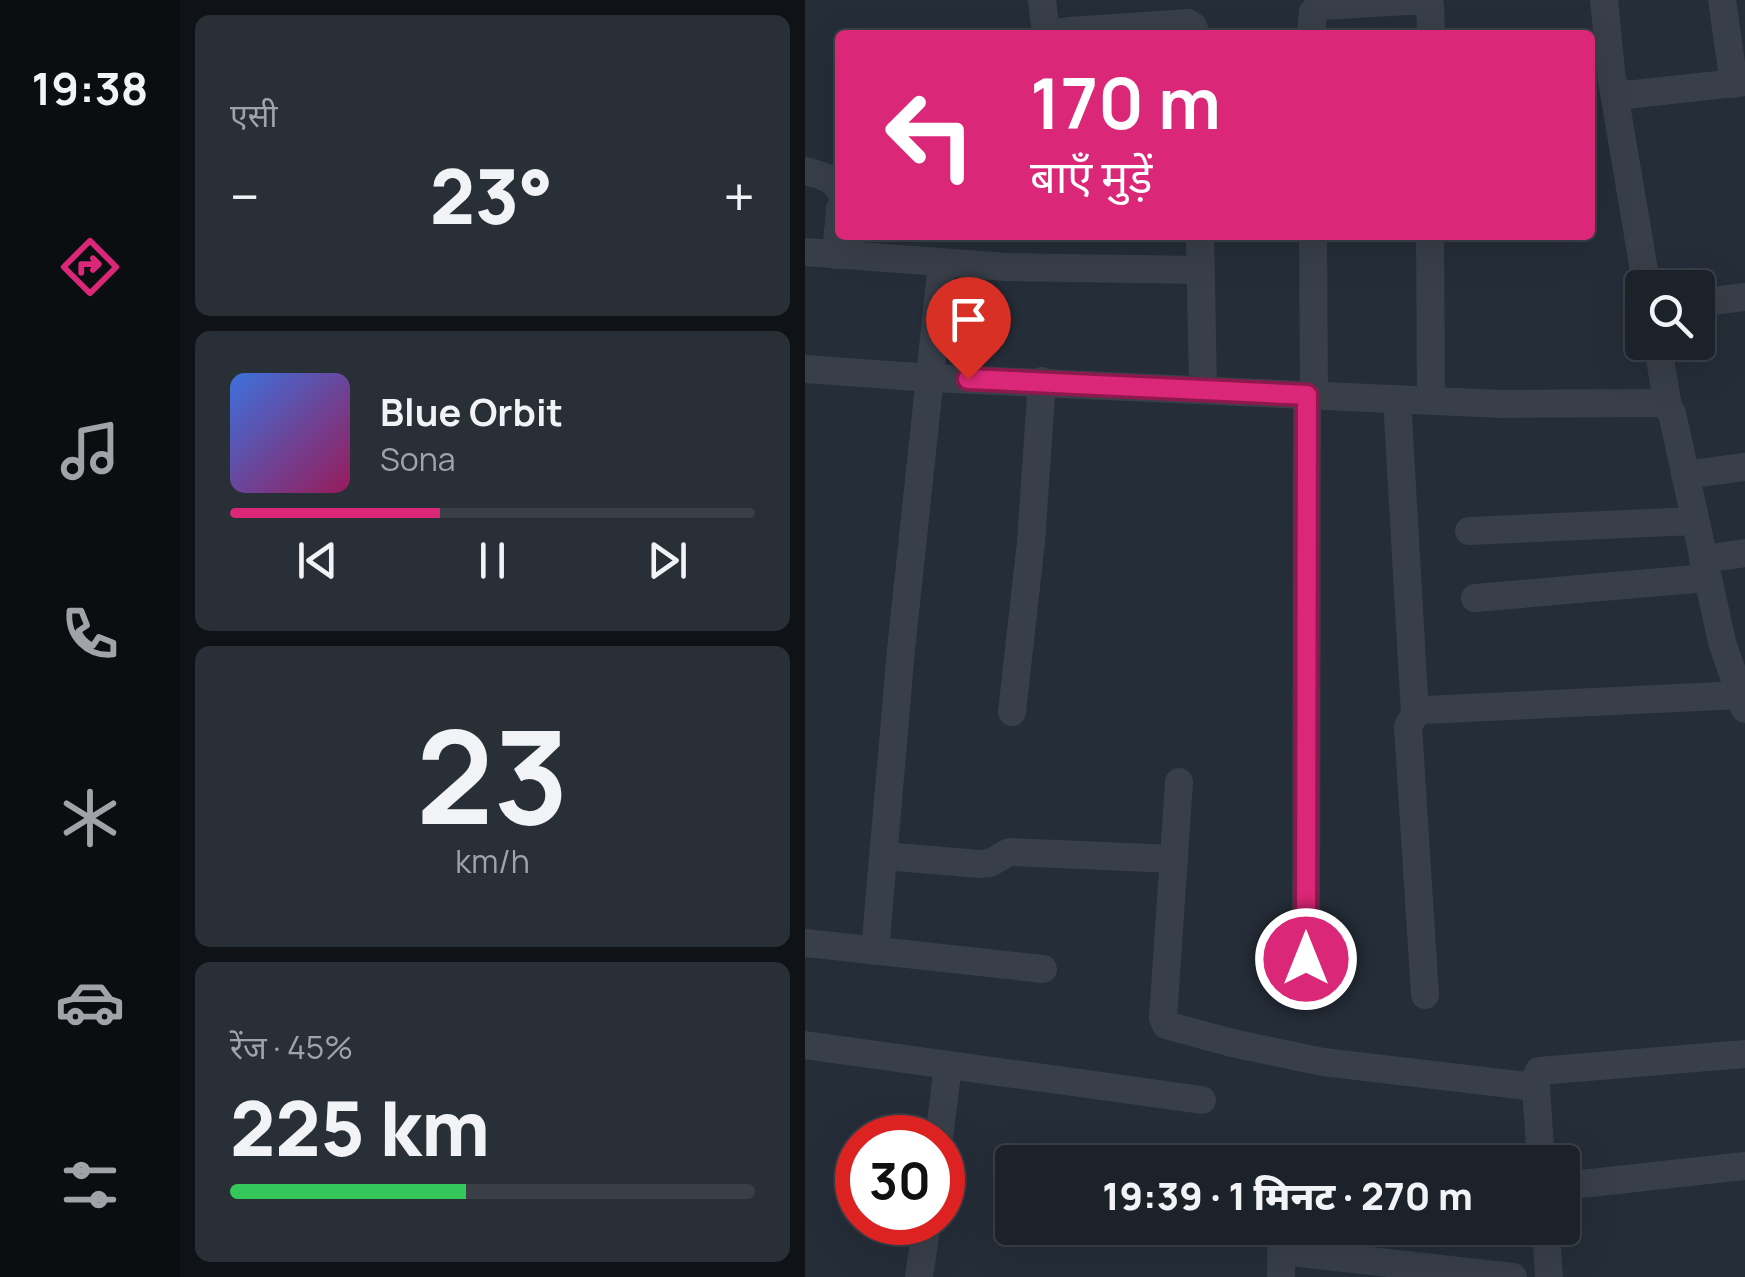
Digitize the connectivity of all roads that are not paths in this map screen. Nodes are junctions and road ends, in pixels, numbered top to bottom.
1 (1042, 0) edge
2 (1604, 0) edge
3 (1723, 0) edge
4 (1046, 30) edge
5 (1097, 30) edge
6 (1194, 30) edge
7 (1311, 30) edge
8 (1431, 30) edge
9 (1612, 80) junction
10 (1740, 83) edge
11 (805, 171) edge
12 (835, 184) edge
13 (837, 240) edge
14 (1200, 240) edge
15 (1313, 240) edge
16 (1430, 240) edge
17 (805, 252) edge
18 (836, 255) junction
19 (943, 263) junction
20 (1201, 270) junction
21 (1644, 270) edge
22 (1745, 297) edge
23 (1715, 301) edge
24 (1660, 360) edge
25 (805, 368) edge
26 (931, 378) junction
27 (1042, 381) junction
28 (1203, 389) junction
29 (1310, 395) junction
30 (1397, 398) junction
31 (1431, 400) junction
32 (1668, 406) junction
33 (1745, 467) edge
34 (1685, 475) junction
35 (1694, 521) junction
36 (1469, 531) dead end
37 (1745, 553) edge
38 (1705, 568) junction
39 (1475, 598) dead end
40 (1735, 648) edge
41 (1743, 702) edge
42 (1012, 712) dead end
43 (1415, 714) junction
44 (1179, 782) dead end
45 (884, 856) junction
46 (1174, 858) junction
47 (805, 944) edge
48 (875, 950) junction
49 (1306, 959) dead end
50 (1043, 968) dead end
51 (1425, 995) dead end
52 (805, 1045) edge
53 (1745, 1054) edge
54 (949, 1066) junction
55 (1535, 1087) junction
56 (1202, 1100) dead end
57 (942, 1115) edge
58 (1540, 1145) edge
59 (1745, 1166) edge
60 (1580, 1184) edge
61 (924, 1245) edge
62 (1547, 1245) edge
63 (1282, 1252) edge
64 (919, 1277) edge
65 (1513, 1277) edge
66 (1549, 1277) edge

1 - 4 street
2 - 9 street
3 - 10 street
5 - 6 street
7 - 8 street
9 - 10 street
9 - 21 street
11 - 12 street
13 - 18 street
14 - 20 street
15 - 29 street
16 - 31 street
17 - 18 street
18 - 19 street
19 - 20 street
19 - 26 street
20 - 28 street
22 - 23 street
24 - 32 street
25 - 26 street
26 - 27 street
26 - 45 street
27 - 28 street
27 - 42 street
28 - 29 street
29 - 30 street
29 - 49 street
30 - 31 street
30 - 43 street
31 - 32 street
32 - 34 street
33 - 34 street
34 - 35 street
35 - 36 street
35 - 38 street
37 - 38 street
38 - 39 street
38 - 40 street
40 - 41 street
41 - 43 street
43 - 51 street
44 - 46 street
45 - 46 street
45 - 48 street
46 - 55 street
47 - 48 street
48 - 50 street
52 - 54 street
53 - 55 street
54 - 56 street
54 - 57 street
55 - 58 street
59 - 60 street
61 - 64 street
62 - 66 street
63 - 65 street

